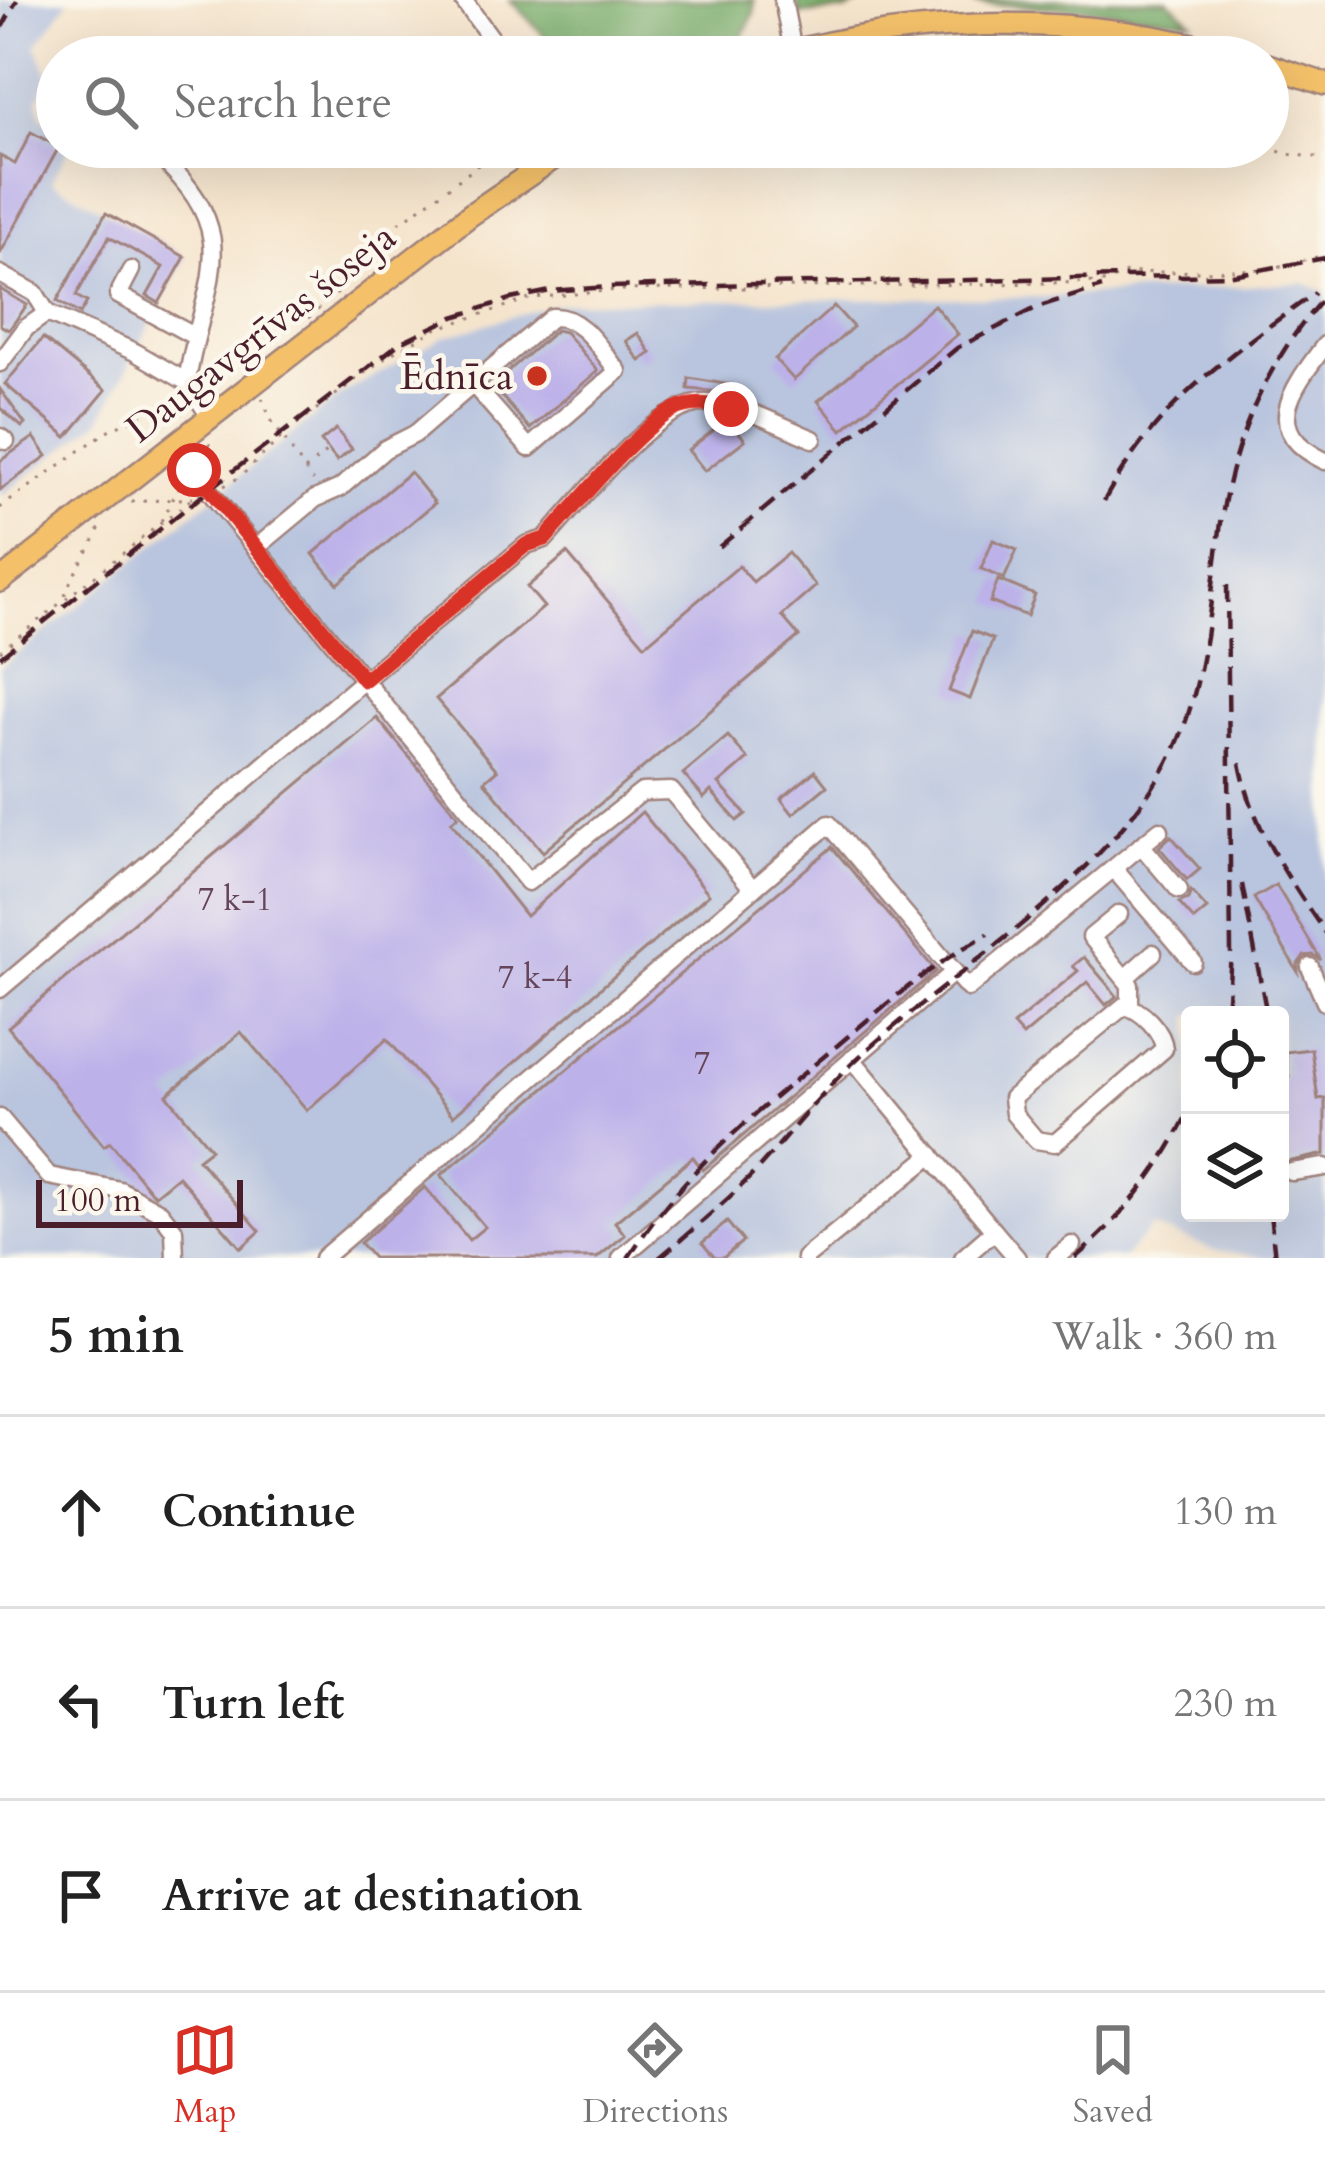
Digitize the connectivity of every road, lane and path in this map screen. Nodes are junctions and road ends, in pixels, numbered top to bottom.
1 (463, 0) edge
2 (783, 0) edge
3 (490, 36) edge
4 (782, 36) edge
5 (867, 36) edge
6 (1143, 36) edge
7 (1289, 72) edge
8 (1325, 84) edge
9 (1289, 154) edge
10 (1325, 158) edge
11 (171, 168) edge
12 (475, 168) edge
13 (539, 168) edge
14 (1325, 255) edge
15 (131, 270) dead end
16 (0, 274) edge
17 (47, 313) junction
18 (302, 326) dead end
19 (194, 336) junction
20 (1325, 345) edge
21 (0, 362) edge
22 (473, 383) junction
23 (189, 386) junction
24 (262, 397) dead end
25 (252, 404) dead end
26 (272, 420) dead end
27 (213, 425) junction
28 (282, 437) junction
29 (813, 439) dead end
30 (173, 447) junction
31 (326, 452) dead end
32 (1325, 461) edge
33 (194, 470) junction
34 (304, 470) junction
35 (310, 478) dead end
36 (209, 489) junction
37 (191, 498) junction
38 (172, 500) junction
39 (130, 502) dead end
40 (0, 508) edge
41 (102, 523) dead end
42 (160, 523) junction
43 (256, 548) junction
44 (0, 581) edge
45 (64, 599) junction
46 (0, 651) edge
47 (364, 680) junction
48 (1160, 830) dead end
49 (1142, 845) junction
50 (1114, 868) junction
51 (753, 889) junction
52 (1179, 890) dead end
53 (1118, 914) dead end
54 (1153, 953) dead end
55 (1193, 962) dead end
56 (1310, 967) dead end
57 (954, 972) junction
58 (1125, 977) junction
59 (0, 988) edge
60 (1325, 1001) edge
61 (1130, 1006) junction
62 (852, 1059) junction
63 (1012, 1098) junction
64 (997, 1112) dead end
65 (0, 1118) edge
66 (932, 1155) junction
67 (1325, 1167) edge
68 (1292, 1172) dead end
69 (994, 1231) junction
70 (1072, 1245) dead end
71 (175, 1258) edge
72 (323, 1258) edge
73 (621, 1258) edge
74 (805, 1258) edge
75 (963, 1258) edge
76 (1017, 1258) edge
77 (1056, 1258) edge

1 - 3 street
2 - 4 street
5 - 6 main road
7 - 8 main road
9 - 10 path
11 - 19 street
12 - 18 path
13 - 27 main road, Daugavgrīvas šoseja
14 - 28 path
15 - 19 street
16 - 17 street
17 - 21 street
17 - 23 street
19 - 23 street
20 - 32 street
22 - 22 street
22 - 43 street
23 - 27 street
23 - 40 path
24 - 25 path
26 - 28 path
27 - 30 main road, Daugavgrīvas šoseja
27 - 33 path
28 - 34 path
28 - 36 path
29 - 47 street
30 - 33 street
30 - 44 main road, Daugavgrīvas šoseja
31 - 34 path
33 - 36 street
33 - 38 path
34 - 35 path
36 - 37 path
36 - 43 street
37 - 38 path
37 - 42 path
38 - 39 path
38 - 42 path
41 - 45 path
42 - 45 path
43 - 47 street
45 - 46 path
47 - 51 street
47 - 59 street
48 - 49 street
49 - 50 street
49 - 52 street
50 - 55 street
50 - 57 street
51 - 57 street
51 - 72 street
53 - 58 street
54 - 58 street
56 - 60 street
57 - 62 street
58 - 61 street
61 - 63 street
61 - 63 street
62 - 66 street
62 - 73 street
63 - 64 street
65 - 71 street
66 - 69 street
66 - 74 street
67 - 68 street
69 - 75 street
69 - 76 street
70 - 77 street

